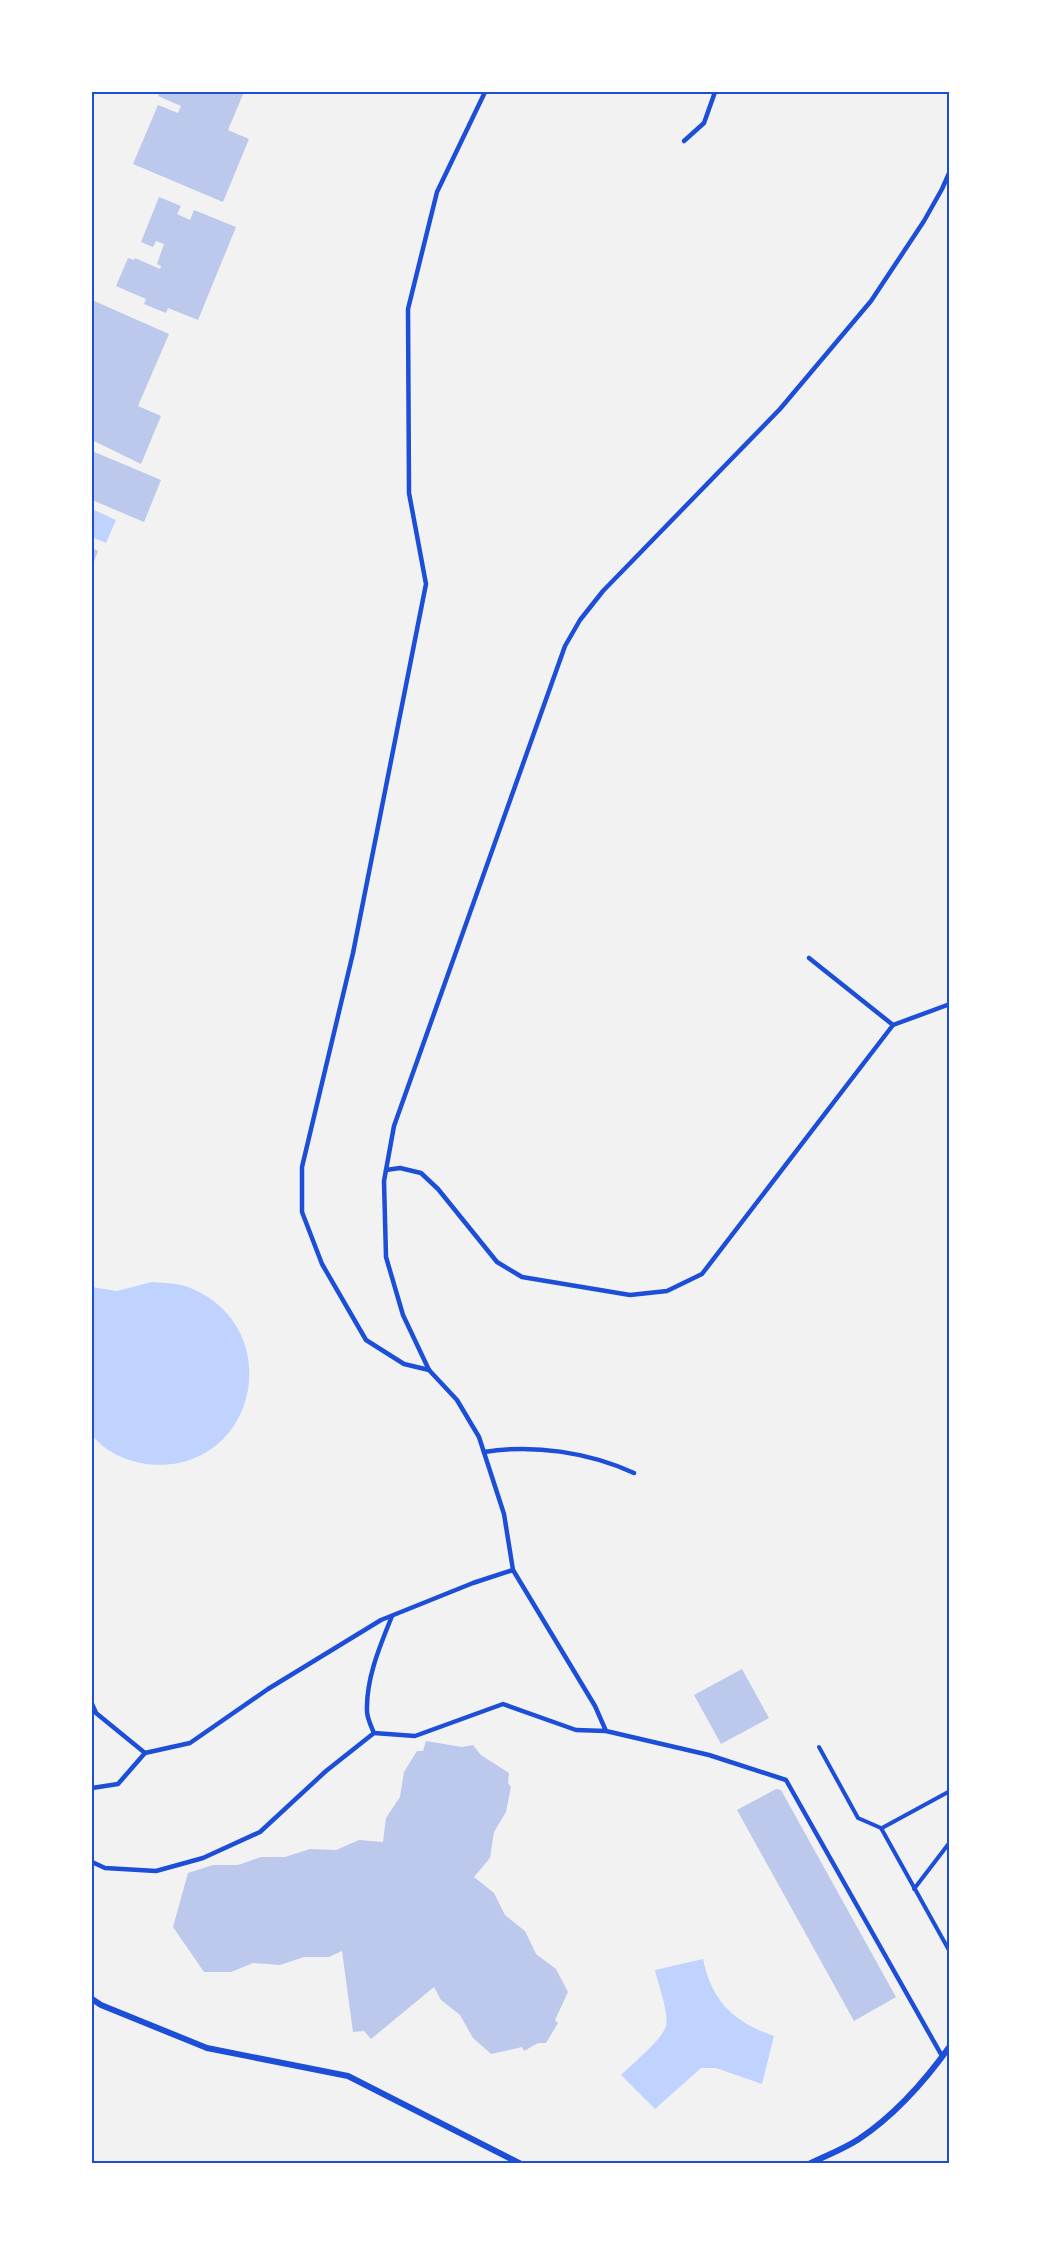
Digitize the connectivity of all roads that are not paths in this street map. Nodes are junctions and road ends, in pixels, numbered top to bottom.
1 (485, 92) edge
2 (715, 92) edge
3 (684, 141) dead end
4 (950, 171) edge
5 (809, 958) dead end
6 (950, 1004) edge
7 (893, 1025) junction
8 (386, 1170) junction
9 (429, 1370) junction
10 (484, 1452) junction
11 (634, 1473) dead end
12 (513, 1570) junction
13 (392, 1616) junction
14 (92, 1704) edge
15 (606, 1731) junction
16 (374, 1733) junction
17 (145, 1753) junction
18 (92, 1788) edge
19 (92, 1862) edge
20 (92, 1999) edge
21 (950, 2046) edge
22 (942, 2056) junction
23 (521, 2163) edge
24 (809, 2163) edge

1 - 9 lane
2 - 3 lane
4 - 8 lane
5 - 7 lane
6 - 7 lane
7 - 8 lane
8 - 9 lane
9 - 10 lane
10 - 11 lane
10 - 12 lane
12 - 13 lane
12 - 15 lane
13 - 16 lane
13 - 17 lane
14 - 17 lane
15 - 16 lane
15 - 22 lane
16 - 19 lane
17 - 18 lane
20 - 23 street
21 - 22 street
22 - 24 street

